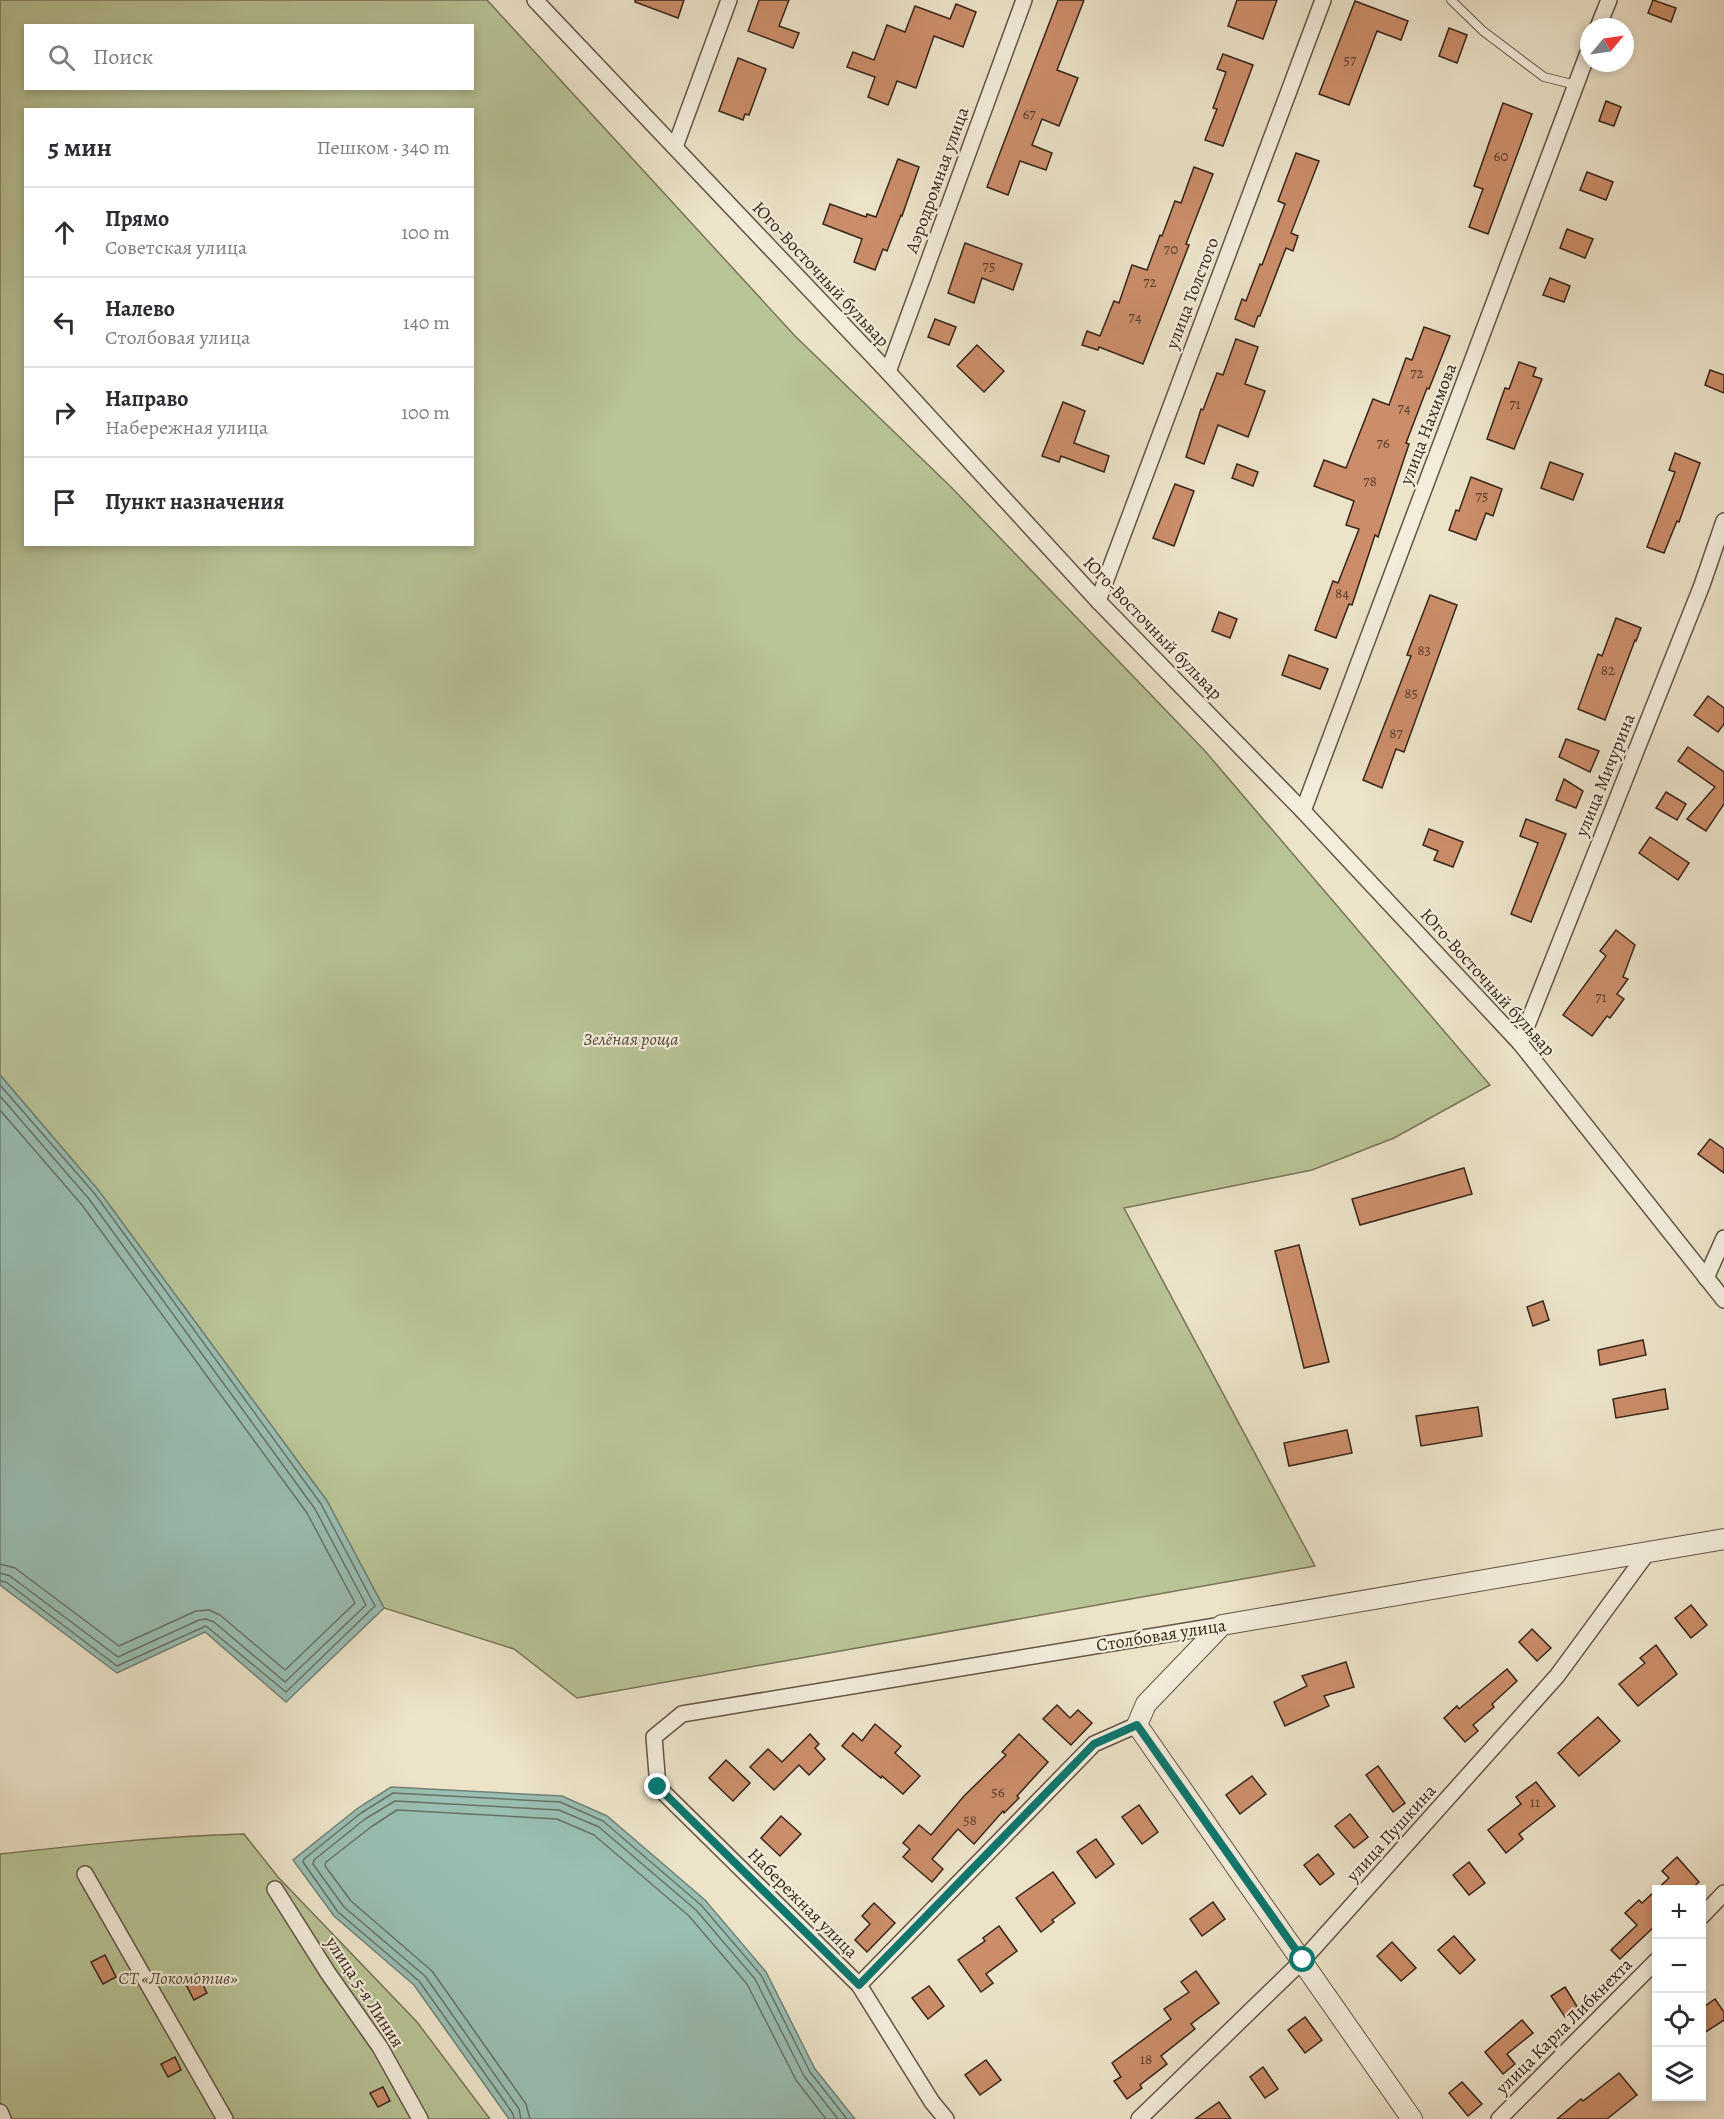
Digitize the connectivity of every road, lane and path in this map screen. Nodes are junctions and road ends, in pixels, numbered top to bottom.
1 (535, 0) edge
2 (729, 0) edge
3 (1024, 0) edge
4 (1323, 0) edge
5 (1451, 0) edge
6 (1608, 0) edge
7 (1601, 18) edge
8 (1581, 72) edge
9 (1576, 85) junction
10 (675, 147) junction
11 (888, 372) junction
12 (1724, 521) edge
13 (1098, 601) junction
14 (1303, 811) junction
15 (1520, 1043) junction
16 (1724, 1238) edge
17 (1707, 1278) junction
18 (1724, 1300) edge
19 (1724, 1539) edge
20 (1648, 1552) junction
21 (1222, 1625) junction
22 (1137, 1725) junction
23 (658, 1787) joint
24 (85, 1874) dead end
25 (275, 1889) dead end
26 (1724, 1893) edge
27 (1706, 1911) edge
28 (1303, 1960) junction
29 (1652, 1965) edge
30 (859, 1985) junction
31 (0, 2112) edge
32 (3, 2119) edge
33 (225, 2119) edge
34 (420, 2119) edge
35 (946, 2119) edge
36 (1139, 2119) edge
37 (1412, 2119) edge
38 (1499, 2119) edge

1 - 10 street, Юго-Восточный бульвар
2 - 10 street
3 - 11 street, Аэродромная улица
4 - 13 street, улица Толстого
5 - 9 lane
6 - 7 street
8 - 9 street, улица Нахимова
9 - 14 street, улица Нахимова
10 - 11 street, Юго-Восточный бульвар
11 - 13 street, Юго-Восточный бульвар
12 - 15 street, улица Мичурина
13 - 14 street, Юго-Восточный бульвар
14 - 15 street, Юго-Восточный бульвар
15 - 17 street, Юго-Восточный бульвар
16 - 17 street
17 - 18 street, Юго-Восточный бульвар
19 - 20 street, Столбовая улица
20 - 21 street, Столбовая улица
20 - 28 street, улица Пушкина
21 - 22 street
21 - 23 street, Столбовая улица
22 - 28 street
22 - 30 street
23 - 30 street, Набережная улица
24 - 33 street
25 - 34 street, улица 5-я Линия
26 - 27 street
28 - 36 street, улица Пушкина
28 - 37 street
29 - 38 street, улица Карла Либкнехта
30 - 35 street, Набережная улица
31 - 32 street

